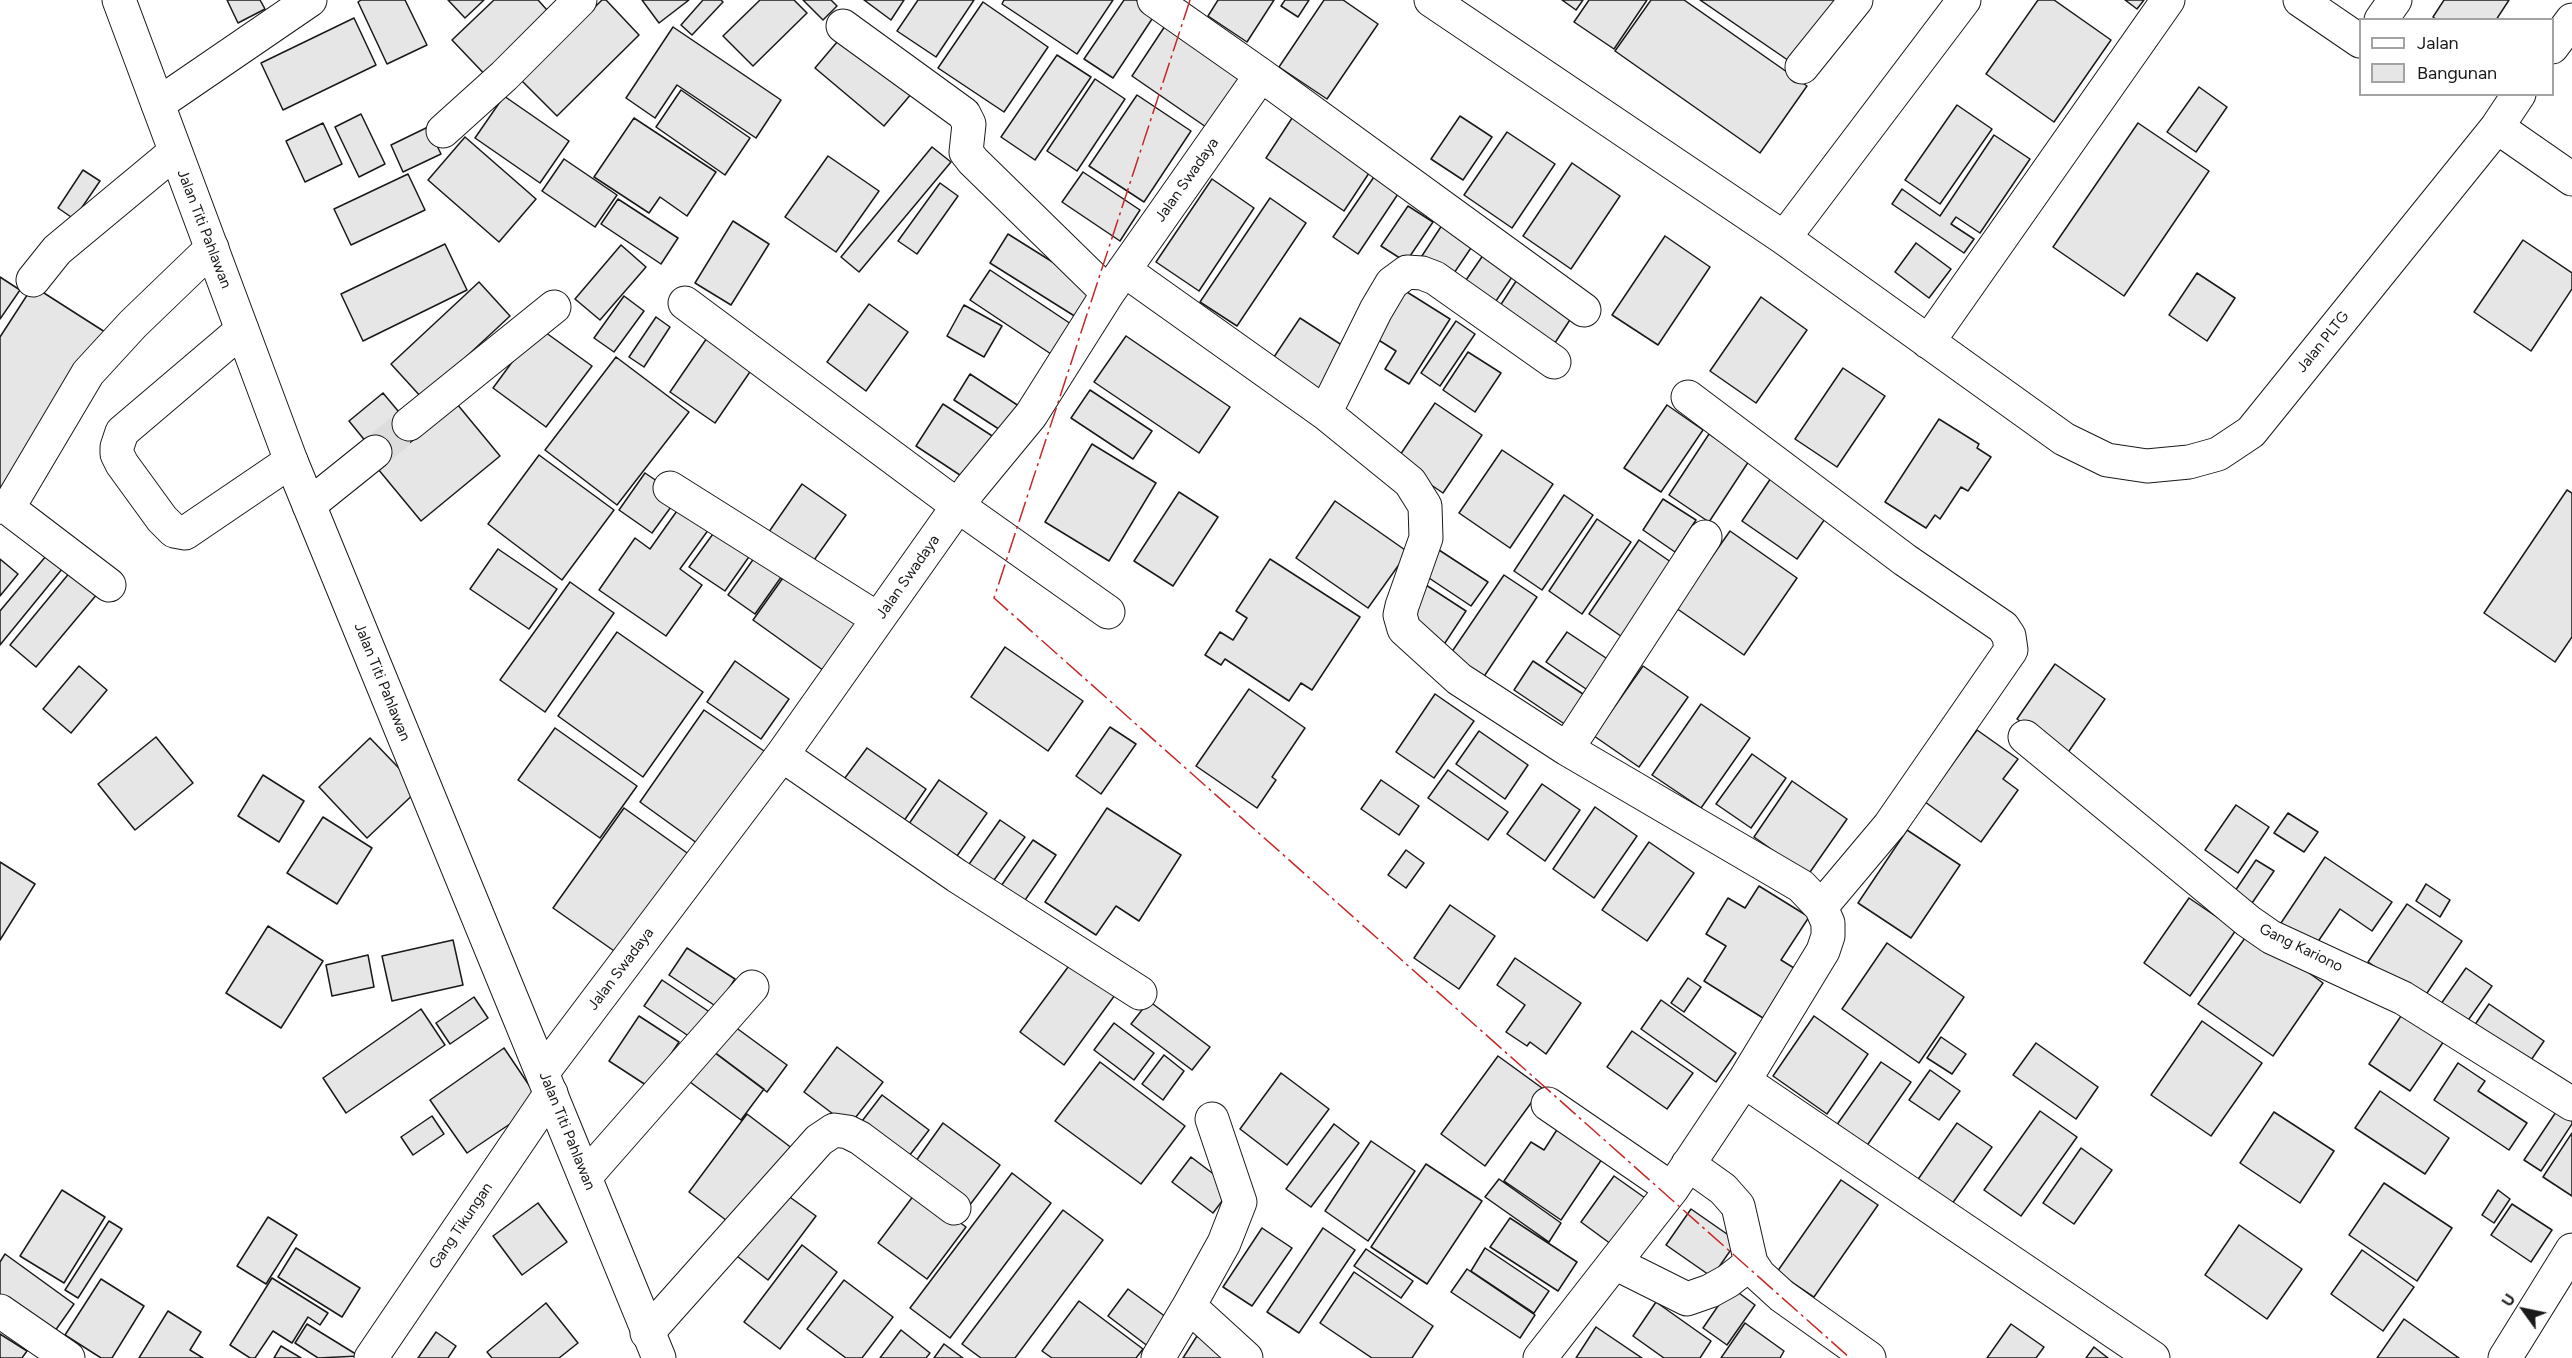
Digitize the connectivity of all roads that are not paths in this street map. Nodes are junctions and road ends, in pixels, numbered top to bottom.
1 (119, 0) edge
2 (309, 0) edge
3 (580, 0) edge
4 (1154, 0) edge
5 (1431, 0) edge
6 (1856, 0) edge
7 (1964, 0) edge
8 (2168, 0) edge
9 (2300, 0) edge
10 (2396, 0) edge
11 (2382, 18) edge
12 (2572, 20) edge
13 (843, 26) dead end
14 (2359, 40) edge
15 (2554, 46) edge
16 (1802, 67) dead end
17 (1261, 75) junction
18 (2519, 96) edge
19 (158, 104) junction
20 (2497, 127) junction
21 (443, 131) dead end
22 (175, 152) junction
23 (2572, 179) edge
24 (1784, 238) junction
25 (212, 248) junction
26 (33, 280) dead end
27 (1116, 281) junction
28 (685, 303) dead end
29 (554, 307) dead end
30 (1584, 310) dead end
31 (242, 330) junction
32 (1928, 342) junction
33 (1554, 362) dead end
34 (1688, 397) dead end
35 (1325, 413) junction
36 (409, 424) tunnel mouth
37 (375, 452) tunnel mouth
38 (291, 461) junction
39 (670, 488) dead end
40 (309, 505) junction
41 (958, 506) junction
42 (4, 508) edge
43 (1705, 537) dead end
44 (109, 585) dead end
45 (1108, 612) dead end
46 (878, 619) junction
47 (2025, 737) dead end
48 (1567, 749) junction
49 (782, 755) junction
50 (1821, 908) junction
51 (752, 987) dead end
52 (1140, 993) dead end
53 (1744, 1081) junction
54 (547, 1083) junction
55 (1548, 1104) dead end
56 (2572, 1104) edge
57 (1212, 1119) dead end
58 (585, 1176) junction
59 (1680, 1176) junction
60 (954, 1208) dead end
61 (2572, 1250) edge
62 (1615, 1263) junction
63 (1751, 1263) junction
64 (1190, 1306) junction
65 (0, 1311) edge
66 (653, 1346) edge
67 (68, 1358) edge
68 (371, 1358) edge
69 (1158, 1358) edge
70 (1246, 1358) edge
71 (1540, 1358) edge
72 (1869, 1358) edge
73 (2153, 1358) edge
74 (2505, 1358) edge

1 - 19 street, Jalan Titi Pahlawan
2 - 19 street
3 - 21 street
4 - 17 street
5 - 24 street, Jalan PLTG
6 - 16 street
7 - 24 street
8 - 32 street
9 - 14 street
10 - 11 street
12 - 15 street
13 - 27 street
17 - 27 street, Jalan Swadaya
17 - 30 street
18 - 20 street, Jalan PLTG
19 - 22 street, Jalan Titi Pahlawan
20 - 23 street
20 - 32 street, Jalan PLTG
22 - 25 street, Jalan Titi Pahlawan
22 - 26 street
24 - 32 street, Jalan PLTG
25 - 31 street, Jalan Titi Pahlawan
25 - 42 street
27 - 35 street
27 - 41 street, Jalan Swadaya
28 - 41 street
29 - 36 street
31 - 38 street, Jalan Titi Pahlawan
31 - 38 street
33 - 35 street
34 - 50 street
35 - 48 street
37 - 40 street
38 - 40 street, Jalan Titi Pahlawan
39 - 46 street
40 - 54 street, Jalan Titi Pahlawan
41 - 45 street
41 - 46 street, Jalan Swadaya
42 - 44 street
43 - 48 street
46 - 49 street, Jalan Swadaya
47 - 56 street, Gang Kariono
48 - 50 street
49 - 52 street
49 - 54 street, Jalan Swadaya
50 - 53 street
51 - 58 street
53 - 59 street
53 - 73 street
54 - 58 street, Jalan Titi Pahlawan
54 - 68 street, Gang Tikungan
55 - 59 street
57 - 64 street
58 - 66 street, Jalan Titi Pahlawan
59 - 62 street
59 - 63 street
60 - 66 street
61 - 74 street
62 - 63 street
62 - 71 street
63 - 72 street
64 - 69 street
64 - 70 street
65 - 67 street

